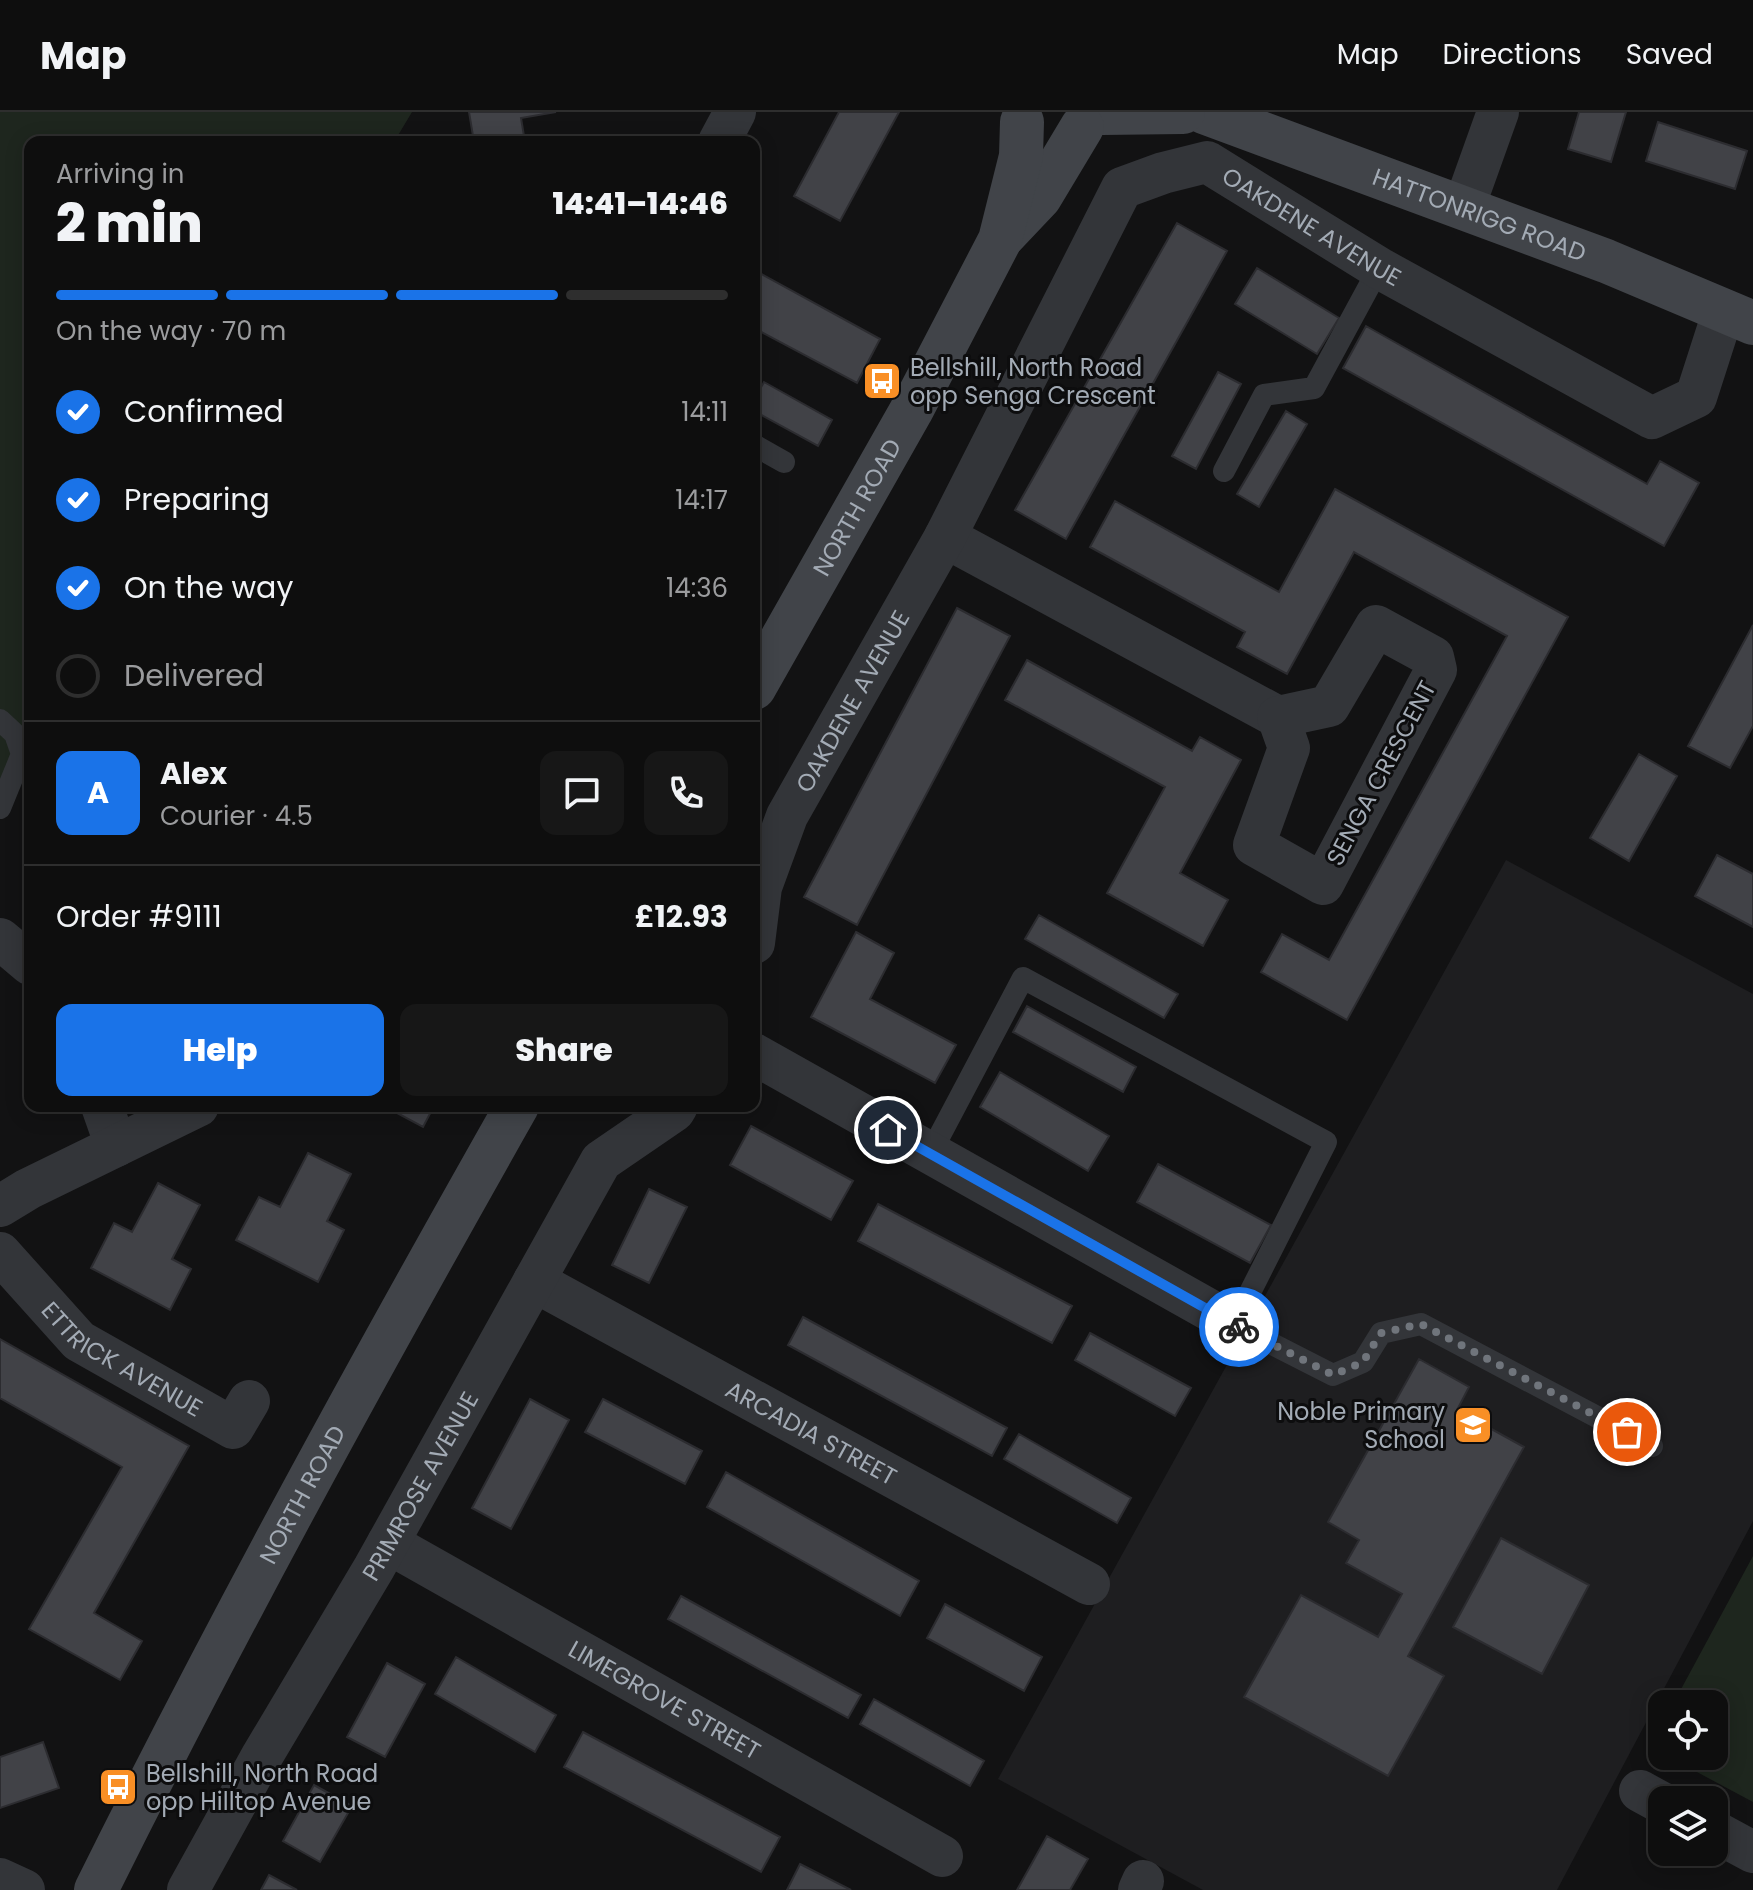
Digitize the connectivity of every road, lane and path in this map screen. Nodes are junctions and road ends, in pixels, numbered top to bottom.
1 (735, 112) edge
2 (1183, 112) edge
3 (1204, 112) edge
4 (1498, 112) edge
5 (1016, 117) edge
6 (1096, 117) edge
7 (722, 136) edge
8 (1464, 207) junction
9 (1000, 240) junction
10 (1379, 268) junction
11 (1738, 316) edge
12 (760, 448) edge
13 (784, 462) dead end
14 (1224, 471) dead end
15 (945, 537) junction
16 (760, 677) edge
17 (1278, 717) junction
18 (0, 720) edge
19 (0, 808) edge
20 (760, 895) edge
21 (0, 939) edge
22 (24, 959) edge
23 (760, 1057) edge
24 (104, 1112) edge
25 (186, 1112) edge
26 (514, 1112) edge
27 (673, 1112) edge
28 (116, 1146) junction
29 (930, 1154) junction
30 (0, 1206) edge
31 (0, 1253) edge
32 (534, 1281) junction
33 (1239, 1327) junction
34 (249, 1401) dead end
35 (1652, 1446) dead end
36 (388, 1543) junction
37 (1089, 1584) dead end
38 (1728, 1839) edge
39 (1753, 1852) edge
40 (942, 1856) dead end
41 (0, 1879) edge
42 (24, 1890) edge
43 (96, 1890) edge
44 (188, 1890) edge

1 - 7 street
2 - 6 main road
3 - 8 main road, HATTONRIGG ROAD
4 - 8 street
5 - 6 main road
5 - 9 main road, NORTH ROAD
6 - 9 main road, NORTH ROAD
8 - 11 main road, HATTONRIGG ROAD
9 - 16 main road, NORTH ROAD
10 - 11 street, OAKDENE AVENUE
10 - 14 lane
10 - 15 street, OAKDENE AVENUE
12 - 13 lane
15 - 17 street
15 - 20 street, OAKDENE AVENUE
17 - 17 street, SENGA CRESCENT
18 - 19 lane
21 - 22 street
23 - 29 street
24 - 28 street
25 - 28 street
26 - 43 main road, NORTH ROAD
27 - 32 street, PRIMROSE AVENUE
28 - 30 street
29 - 33 street
29 - 33 lane
31 - 34 street, ETTRICK AVENUE
32 - 36 street, PRIMROSE AVENUE
32 - 37 street, ARCADIA STREET
33 - 35 lane
36 - 40 street, LIMEGROVE STREET
36 - 44 street, PRIMROSE AVENUE
38 - 39 street
41 - 42 street

